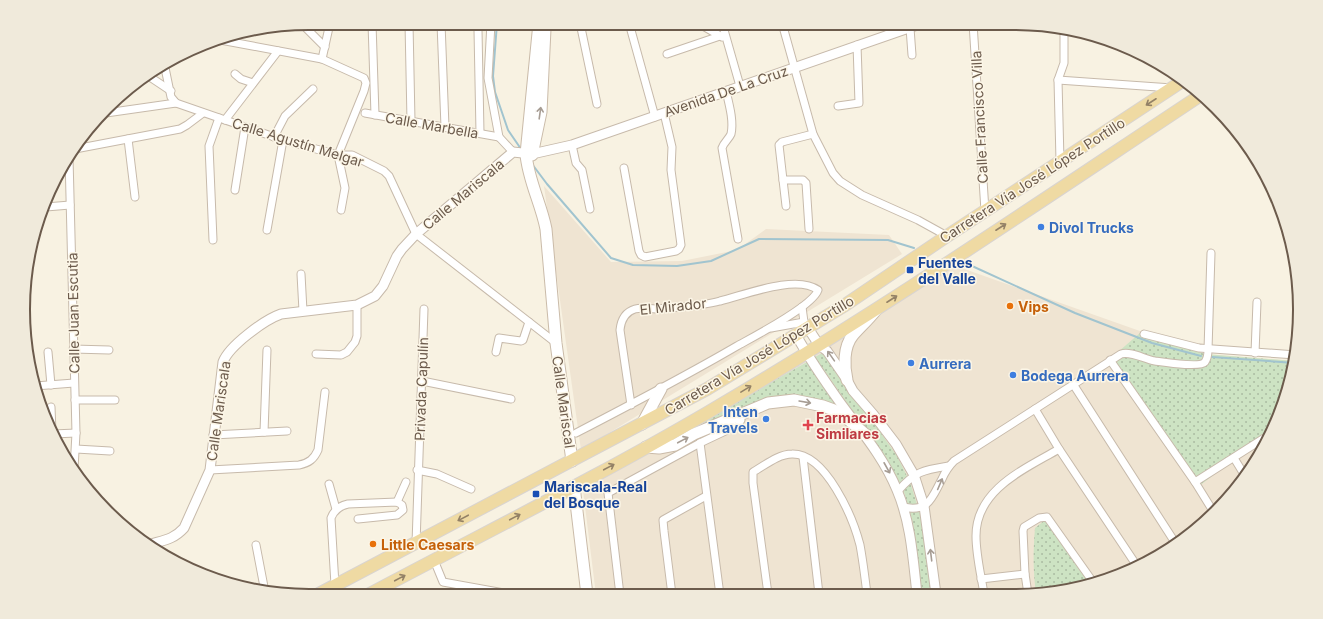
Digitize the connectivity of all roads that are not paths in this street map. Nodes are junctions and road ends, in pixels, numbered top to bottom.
1 (308, 30) edge
2 (329, 30) edge
3 (372, 30) edge
4 (409, 30) edge
5 (441, 30) edge
6 (478, 30) dead end
7 (491, 30) edge
8 (538, 30) edge
9 (546, 30) edge
10 (582, 30) edge
11 (631, 30) edge
12 (710, 30) edge
13 (722, 30) edge
14 (784, 30) edge
15 (889, 30) edge
16 (903, 30) edge
17 (910, 30) edge
18 (974, 30) edge
19 (890, 34) junction
20 (1064, 34) edge
21 (723, 37) junction
22 (231, 42) edge
23 (857, 45) junction
24 (325, 47) junction
25 (278, 51) junction
26 (667, 54) dead end
27 (912, 55) dead end
28 (322, 59) junction
29 (794, 68) junction
30 (166, 70) edge
31 (235, 74) dead end
32 (152, 79) edge
33 (1058, 80) junction
34 (253, 83) junction
35 (1179, 84) edge
36 (740, 86) junction
37 (1173, 88) junction
38 (313, 89) dead end
39 (726, 92) junction
40 (173, 97) junction
41 (1197, 98) edge
42 (598, 104) dead end
43 (838, 106) dead end
44 (114, 110) edge
45 (203, 113) junction
46 (365, 113) dead end
47 (664, 113) junction
48 (375, 115) junction
49 (654, 117) junction
50 (222, 119) junction
51 (411, 121) junction
52 (245, 127) junction
53 (445, 127) junction
54 (480, 133) junction
55 (813, 134) junction
56 (499, 136) junction
57 (274, 137) junction
58 (128, 139) junction
59 (283, 140) junction
60 (572, 145) junction
61 (82, 148) edge
62 (513, 152) junction
63 (338, 155) junction
64 (528, 157) junction
65 (1060, 162) junction
66 (69, 166) edge
67 (624, 168) dead end
68 (783, 180) junction
69 (235, 190) dead end
70 (135, 197) dead end
71 (50, 205) edge
72 (70, 206) junction
73 (786, 206) dead end
74 (590, 209) dead end
75 (341, 210) dead end
76 (985, 211) junction
77 (809, 229) dead end
78 (267, 230) dead end
79 (416, 234) junction
80 (947, 236) junction
81 (738, 239) dead end
82 (213, 240) dead end
83 (1210, 253) dead end
84 (301, 274) dead end
85 (1257, 302) dead end
86 (357, 305) junction
87 (802, 307) junction
88 (424, 309) dead end
89 (877, 309) junction
90 (303, 311) junction
91 (529, 322) junction
92 (806, 325) junction
93 (768, 328) junction
94 (1144, 334) dead end
95 (796, 335) junction
96 (556, 342) junction
97 (819, 345) junction
98 (73, 349) junction
99 (109, 350) dead end
100 (267, 350) dead end
101 (1208, 350) junction
102 (48, 352) dead end
103 (496, 352) dead end
104 (1255, 353) junction
105 (316, 354) dead end
106 (806, 354) junction
107 (1290, 355) edge
108 (1110, 360) junction
109 (847, 380) junction
110 (422, 381) junction
111 (74, 383) junction
112 (1073, 384) junction
113 (51, 385) junction
114 (41, 386) edge
115 (661, 389) junction
116 (325, 392) dead end
117 (511, 399) dead end
118 (75, 400) junction
119 (115, 400) dead end
120 (631, 405) junction
121 (51, 407) dead end
122 (1035, 410) junction
123 (740, 415) junction
124 (51, 417) edge
125 (642, 424) junction
126 (287, 431) dead end
127 (264, 432) junction
128 (59, 433) edge
129 (76, 433) junction
130 (576, 433) dead end
131 (213, 435) junction
132 (866, 435) junction
133 (1260, 441) edge
134 (700, 443) junction
135 (646, 447) junction
136 (76, 449) junction
137 (1059, 449) junction
138 (110, 451) dead end
139 (803, 457) junction
140 (1234, 458) junction
141 (75, 461) edge
142 (572, 461) junction
143 (949, 466) junction
144 (210, 470) junction
145 (417, 470) junction
146 (1242, 471) edge
147 (914, 475) junction
148 (406, 482) dead end
149 (1195, 482) junction
150 (329, 484) dead end
151 (574, 486) junction
152 (471, 489) dead end
153 (898, 491) junction
154 (706, 496) junction
155 (397, 502) junction
156 (924, 506) junction
157 (904, 507) junction
158 (1211, 507) edge
159 (336, 509) junction
160 (358, 519) dead end
161 (1173, 539) edge
162 (155, 543) edge
163 (416, 544) junction
164 (256, 545) dead end
165 (434, 560) junction
166 (1134, 561) edge
167 (1025, 574) junction
168 (1090, 578) edge
169 (981, 579) junction
170 (263, 585) edge
171 (335, 586) junction
172 (1027, 588) edge
173 (329, 589) edge
174 (379, 589) edge
175 (482, 589) edge
176 (586, 589) edge
177 (619, 589) edge
178 (671, 589) edge
179 (719, 589) edge
180 (767, 589) edge
181 (818, 589) edge
182 (866, 589) edge
183 (916, 589) edge
184 (935, 589) edge
185 (983, 589) edge

1 - 24 street
2 - 24 street
3 - 48 street
4 - 51 street
5 - 53 street
6 - 54 street
7 - 56 street, Calle Mariscala
8 - 64 main road, Calle Mariscala
64 -> 9 main road, Calle Mariscala
10 - 42 street
11 - 49 street
12 - 21 street
13 - 21 street
14 - 29 street
15 - 19 street
16 - 19 street, Avenida De La Cruz
17 - 27 street
18 - 76 street, Calle Francisco Villa
19 - 23 street, Avenida De La Cruz
20 - 33 street
21 - 26 street
21 - 36 street
22 - 25 street
23 - 29 street, Avenida De La Cruz
23 - 43 street
24 - 28 street
25 - 28 street
25 - 34 street
28 - 63 street
29 - 36 street, Avenida De La Cruz
29 - 55 street
30 - 40 street
31 - 34 street
32 - 40 street
33 - 37 street
33 - 65 street
34 - 50 street
35 - 37 main road, Carretera Vía José López Portillo
36 - 39 street, Avenida De La Cruz
37 -> 65 main road, Carretera Vía José López Portillo
38 - 57 street
39 - 47 street, Avenida De La Cruz
39 - 81 street
40 - 44 street, Calle Agustín Melgar
40 - 45 street, Calle Agustín Melgar
89 -> 41 main road, Carretera Vía José López Portillo
45 - 50 street, Calle Agustín Melgar
45 - 58 street
46 - 48 street, Calle Marbella
47 - 49 street, Avenida De La Cruz
47 - 67 street
48 - 51 street, Calle Marbella
49 - 60 street, Avenida De La Cruz
50 - 52 street, Calle Agustín Melgar
50 - 82 street
51 - 53 street, Calle Marbella
52 - 57 street, Calle Agustín Melgar
52 - 69 street
53 - 54 street, Calle Marbella
54 - 56 street, Calle Marbella
55 - 68 street
55 - 80 street
56 - 62 street, Calle Mariscala
57 - 59 street, Calle Agustín Melgar
58 - 61 street
58 - 70 street
59 - 63 street, Calle Agustín Melgar
59 - 78 street
60 - 64 street, Avenida De La Cruz
60 - 74 street
62 - 64 street, Calle Mariscala
62 - 79 street, Calle Mariscala
63 - 75 street
63 - 79 street, Calle Agustín Melgar
64 - 96 main road, Calle Mariscala
65 - 76 main road, Carretera Vía José López Portillo
66 - 72 street, Calle Juan Escutia
68 - 73 street
68 - 77 street
71 - 72 street
72 - 98 street, Calle Juan Escutia
76 - 80 main road, Carretera Vía José López Portillo
79 - 86 street, Calle Mariscala
79 - 91 street, Calle Agustín Melgar
80 - 92 main road, Carretera Vía José López Portillo
83 - 101 street
84 - 90 street
85 - 104 street
86 - 90 street, Calle Mariscala
86 - 105 street
87 - 92 street
87 - 93 street, El Mirador
87 - 120 street, El Mirador
88 - 110 street, Privada Capulín
89 - 97 main road, Carretera Vía José López Portillo
89 - 109 main road
90 - 131 street, Calle Mariscala
91 - 96 street, Calle Agustín Melgar
91 - 103 street
92 - 93 street
92 - 95 main road, Carretera Vía José López Portillo
92 - 97 street
93 - 115 street, El Mirador
94 - 101 street
95 - 106 street
95 - 125 main road, Carretera Vía José López Portillo
96 - 142 main road, Calle Mariscal
97 - 106 main road, Carretera Vía José López Portillo
109 -> 97 street
98 - 99 street
98 - 111 street, Calle Juan Escutia
100 - 127 street
101 - 104 street
101 - 108 street
102 - 113 street
104 - 107 street
106 - 132 street
135 -> 106 main road, Carretera Vía José López Portillo
108 - 112 street
108 - 149 street
109 - 147 street
110 - 117 street
110 - 145 street, Privada Capulín
111 - 113 street
111 - 118 street, Calle Juan Escutia
112 - 122 street
112 - 161 street
113 - 114 street
115 - 120 street, El Mirador
115 - 125 main road
116 - 144 street
118 - 119 street
118 - 129 street, Calle Juan Escutia
120 - 130 street
121 - 124 street
122 - 137 street
122 - 143 street
123 -> 132 main road
123 - 134 street
135 -> 123 main road
125 - 142 main road, Carretera Vía José López Portillo
126 - 127 street
127 - 131 street
128 - 129 street
129 - 136 street, Calle Juan Escutia
131 - 144 street, Calle Mariscala
132 -> 153 street
133 - 140 street
134 - 154 street
134 - 177 street
151 -> 135 main road, Carretera Vía José López Portillo
136 - 138 street
136 - 141 street, Calle Juan Escutia
137 - 166 street
137 - 169 street
139 - 180 street
139 - 181 street
139 - 182 street
140 - 146 street
140 - 149 street
142 -> 163 main road, Carretera Vía José López Portillo
143 - 147 street
156 -> 143 street
144 - 162 street, Calle Mariscala
145 - 152 street
145 - 163 street, Privada Capulín
147 - 153 street
147 - 156 street
148 - 155 street
149 - 158 street
150 - 159 street
165 -> 151 main road, Carretera Vía José López Portillo
151 - 176 main road
153 - 157 street
154 - 178 street
154 - 179 street
155 - 159 street
155 - 160 street
156 - 157 street
184 -> 156 street
157 - 183 street
159 - 171 street
163 - 171 main road, Carretera Vía José López Portillo
164 - 170 street
174 -> 165 main road, Carretera Vía José López Portillo
165 - 175 street
167 - 168 street
167 - 169 street
167 - 172 street
169 - 185 street
171 - 173 main road, Carretera Vía José López Portillo

